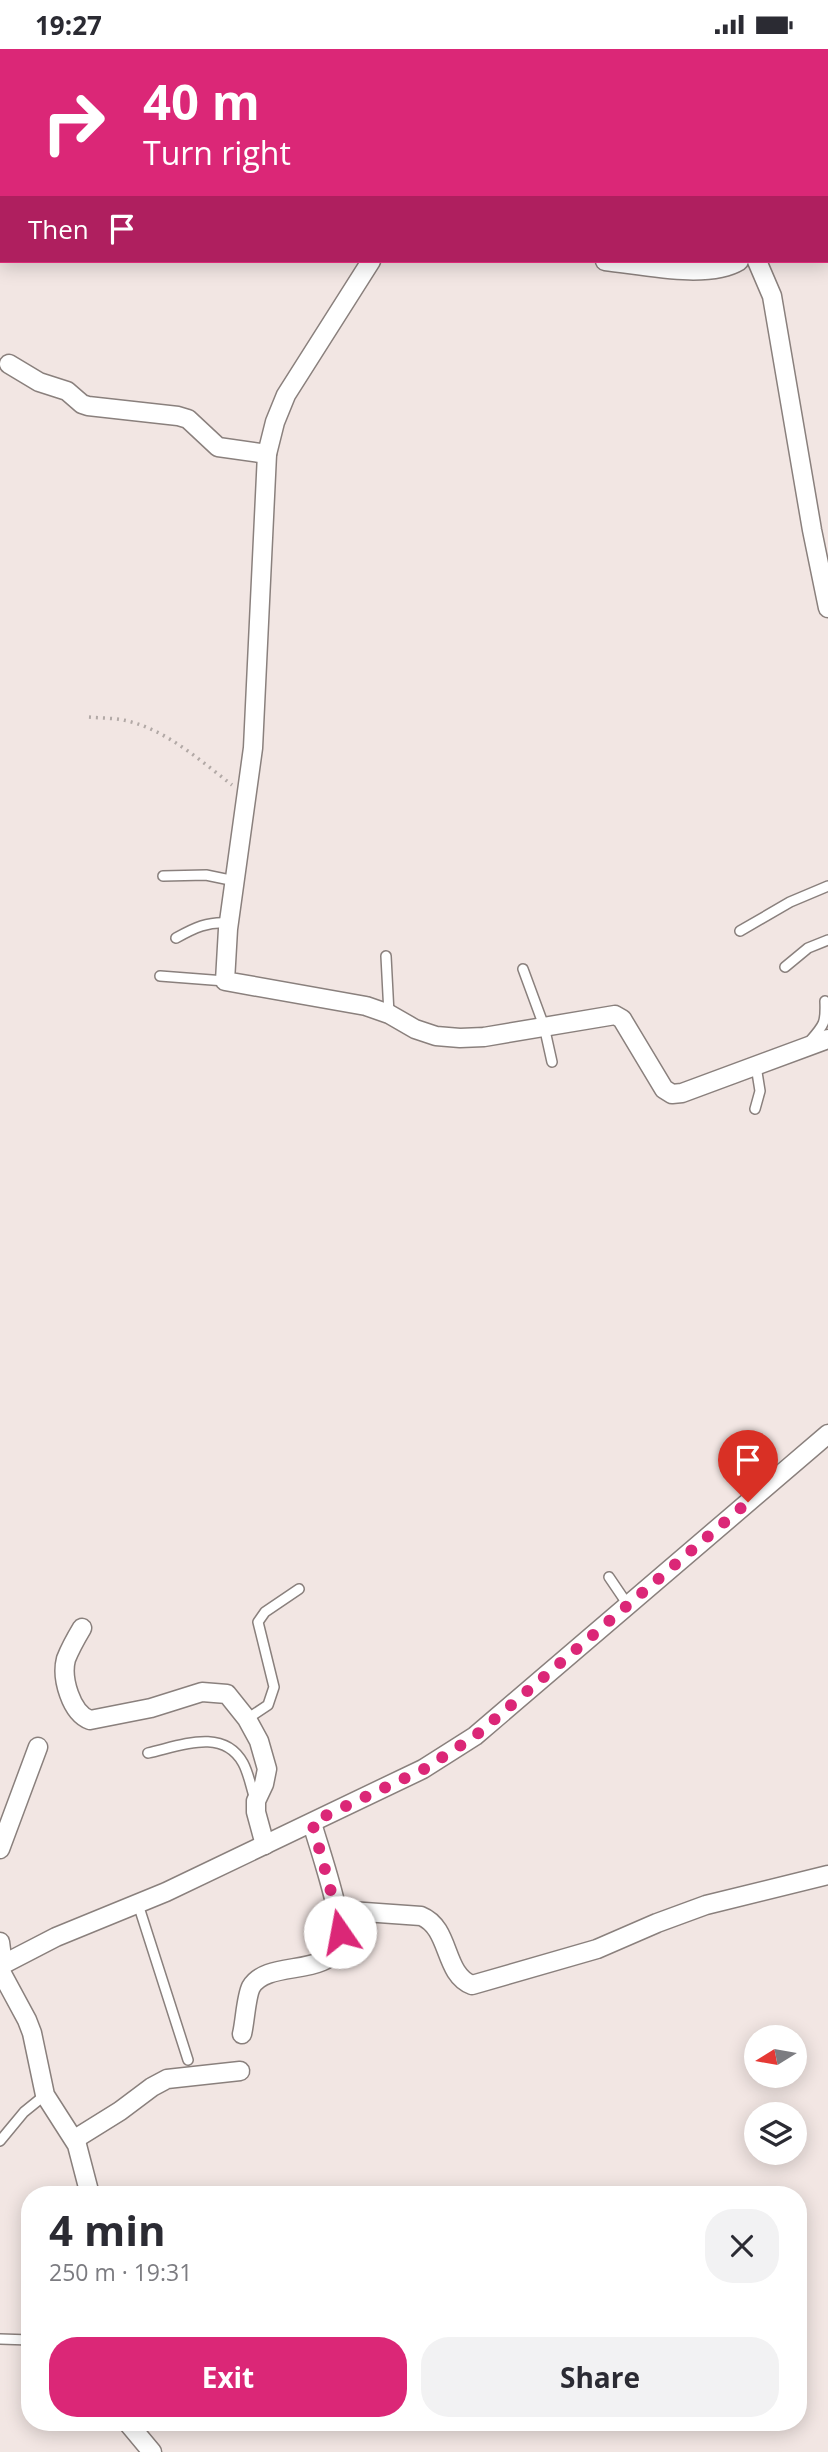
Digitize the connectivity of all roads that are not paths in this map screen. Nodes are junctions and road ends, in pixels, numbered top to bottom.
1 (370, 263) edge
2 (623, 263) edge
3 (733, 263) edge
4 (758, 263) edge
5 (9, 363) dead end
6 (267, 454) junction
7 (828, 608) edge
8 (163, 876) dead end
9 (235, 881) junction
10 (828, 886) edge
11 (229, 923) junction
12 (740, 931) dead end
13 (176, 938) dead end
14 (828, 940) edge
15 (386, 956) dead end
16 (785, 967) dead end
17 (523, 968) dead end
18 (160, 976) dead end
19 (225, 981) junction
20 (825, 1001) dead end
21 (389, 1014) junction
22 (544, 1026) junction
23 (828, 1039) edge
24 (804, 1047) junction
25 (552, 1062) dead end
26 (756, 1066) junction
27 (755, 1109) dead end
28 (828, 1434) edge
29 (609, 1577) dead end
30 (299, 1589) dead end
31 (628, 1605) junction
32 (82, 1628) dead end
33 (247, 1719) junction
34 (38, 1747) dead end
35 (148, 1753) dead end
36 (256, 1801) junction
37 (312, 1822) junction
38 (265, 1845) junction
39 (0, 1849) edge
40 (828, 1875) edge
41 (138, 1904) junction
42 (336, 1910) junction
43 (0, 1942) edge
44 (1, 1967) edge
45 (242, 2034) dead end
46 (188, 2060) dead end
47 (240, 2071) dead end
48 (45, 2095) junction
49 (75, 2139) junction
50 (0, 2141) edge
51 (88, 2186) edge
52 (0, 2339) edge
53 (21, 2340) edge
54 (134, 2431) edge
55 (152, 2452) edge

1 - 6 street
2 - 3 street
4 - 7 street
5 - 6 street
6 - 9 street
8 - 9 lane
9 - 11 street
10 - 12 lane
11 - 13 lane
11 - 19 street
14 - 16 lane
15 - 21 lane
17 - 22 lane
18 - 19 lane
19 - 21 street
20 - 24 lane
21 - 22 street
22 - 25 lane
22 - 26 street
23 - 24 street
24 - 26 street
26 - 27 lane
28 - 31 street
29 - 31 lane
30 - 33 lane
31 - 37 street
32 - 33 street
33 - 36 street
34 - 39 street
35 - 36 lane
36 - 38 street
37 - 38 street
37 - 42 street
38 - 41 street
40 - 42 street
41 - 44 street
41 - 46 lane
42 - 45 street
43 - 44 street
44 - 48 street
47 - 49 street
48 - 49 street
48 - 50 lane
49 - 51 street
52 - 53 lane
54 - 55 street

